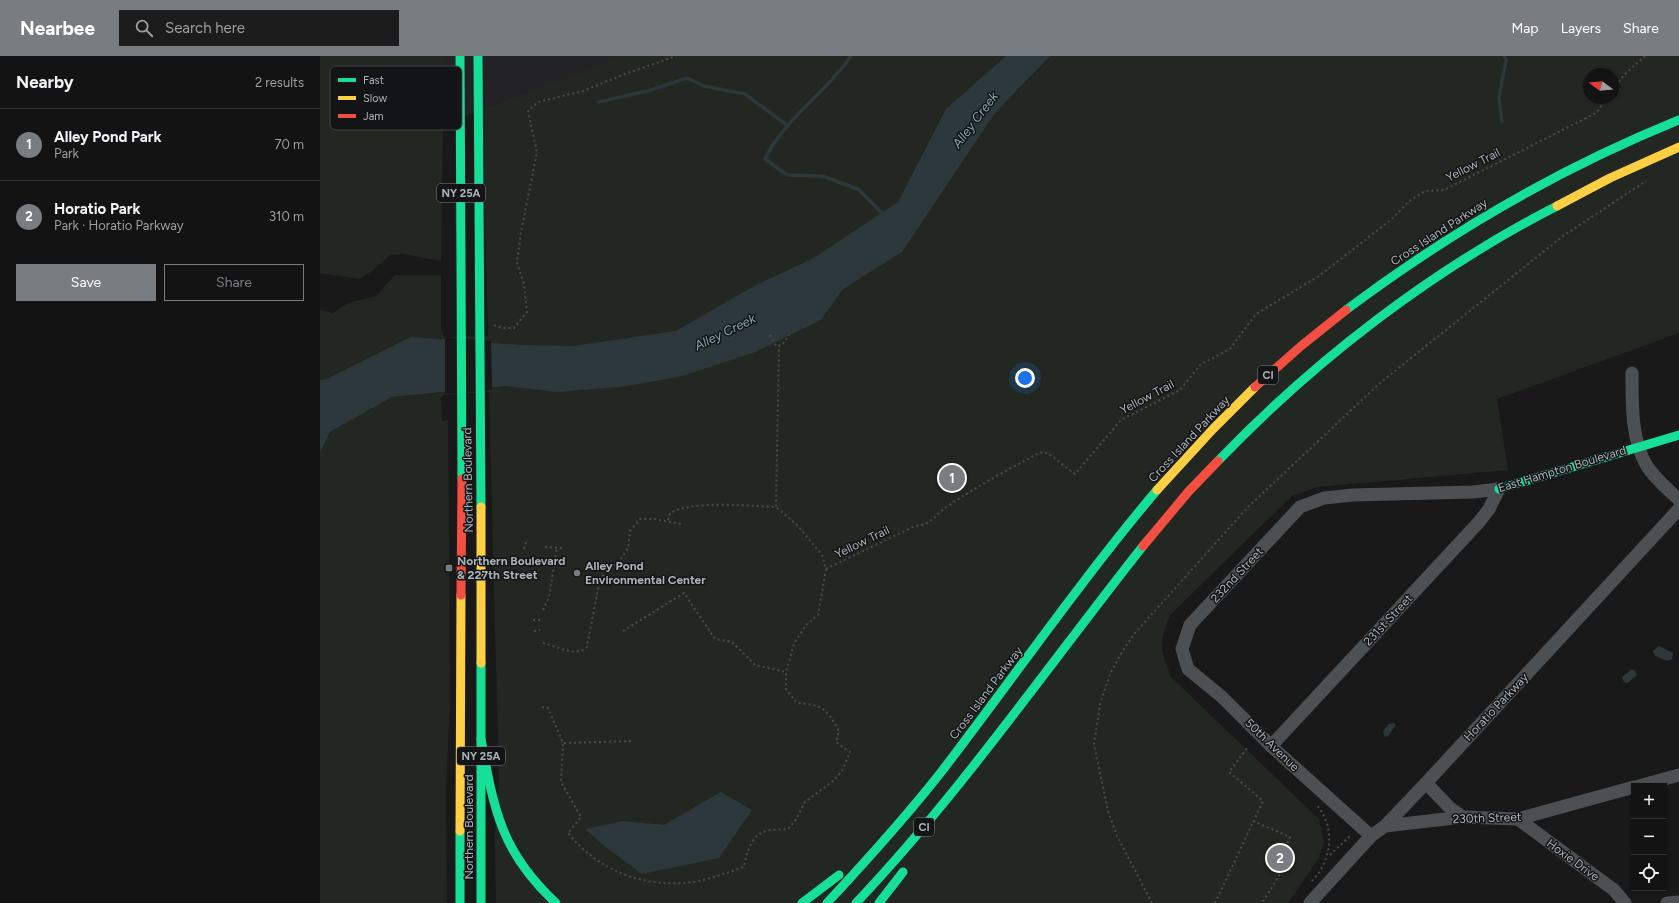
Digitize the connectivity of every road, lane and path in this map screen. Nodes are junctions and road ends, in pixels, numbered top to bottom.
1 (460, 56) edge
2 (478, 56) edge
3 (676, 56) edge
4 (1645, 56) edge
5 (460, 66) edge
6 (1619, 82) edge
7 (1603, 104) edge
8 (1679, 120) edge
9 (460, 130) edge
10 (1679, 147) edge
11 (489, 325) dead end
12 (770, 335) dead end
13 (789, 335) dead end
14 (779, 346) junction
15 (1632, 373) dead end
16 (1679, 435) edge
17 (1639, 446) junction
18 (1499, 489) junction
19 (1679, 500) edge
20 (776, 507) junction
21 (1300, 507) joint
22 (1679, 509) edge
23 (668, 520) junction
24 (682, 524) dead end
25 (526, 542) dead end
26 (545, 547) dead end
27 (557, 548) junction
28 (563, 548) dead end
29 (524, 549) dead end
30 (826, 569) junction
31 (543, 610) dead end
32 (533, 620) dead end
33 (540, 620) dead end
34 (540, 630) dead end
35 (534, 631) dead end
36 (623, 631) dead end
37 (543, 644) dead end
38 (1182, 648) joint
39 (786, 672) junction
40 (542, 707) dead end
41 (481, 739) junction
42 (632, 741) dead end
43 (563, 743) junction
44 (1248, 746) dead end
45 (1272, 746) junction
46 (988, 748) junction
47 (1679, 775) edge
48 (1426, 783) junction
49 (1650, 783) edge
50 (1631, 788) edge
51 (1313, 801) dead end
52 (908, 813) junction
53 (1463, 817) junction
54 (1518, 819) junction
55 (1254, 821) junction
56 (940, 823) dead end
57 (1385, 826) junction
58 (1354, 831) dead end
59 (1371, 836) junction
60 (1330, 855) dead end
61 (908, 866) dead end
62 (1311, 888) dead end
63 (1679, 902) edge
64 (460, 903) edge
65 (481, 903) edge
66 (556, 903) edge
67 (802, 903) edge
68 (827, 903) edge
69 (856, 903) edge
70 (879, 903) edge
71 (1215, 903) edge
72 (1262, 903) edge
73 (1310, 903) edge
74 (1626, 903) edge
75 (1667, 903) edge

1 - 5 main road, Northern Boulevard / NY 25A
2 - 41 main road, Northern Boulevard / NY 25A
3 - 11 path
4 - 6 path
7 - 30 path, Yellow Trail
8 - 52 main road, Cross Island Parkway / CI
9 - 64 main road, Northern Boulevard / NY 25A
10 - 46 main road, CI
12 - 14 path
13 - 14 path
14 - 20 path
15 - 17 street
16 - 17 main road, East Hampton Boulevard
17 - 18 main road, East Hampton Boulevard
17 - 19 street
18 - 21 street, East Hampton Boulevard
18 - 45 street, 231st Street
20 - 23 path
20 - 30 path
21 - 38 street, 232nd Street
22 - 48 street, Horatio Parkway
23 - 24 path
23 - 37 path
25 - 29 path
26 - 27 path
27 - 28 path
27 - 31 path
30 - 39 path
32 - 33 path
34 - 35 path
36 - 39 path
38 - 45 street, 50th Avenue
39 - 43 path
40 - 43 path
41 - 65 main road, Northern Boulevard / NY 25A
41 - 66 main road
42 - 43 path
44 - 55 path
45 - 59 street, 50th Avenue
46 - 56 main road
46 - 69 main road, CI
47 - 49 street
48 - 53 street
48 - 57 street, Horatio Parkway
50 - 54 street, 230th Street
51 - 62 path
52 - 67 main road
52 - 68 main road, Cross Island Parkway / CI
53 - 54 street, 230th Street
53 - 57 street, 230th Street
54 - 74 street, Hoxie Drive
55 - 71 path
55 - 72 path
57 - 59 street, Horatio Parkway
58 - 60 path
59 - 73 street, Horatio Parkway
61 - 70 main road
63 - 75 street

